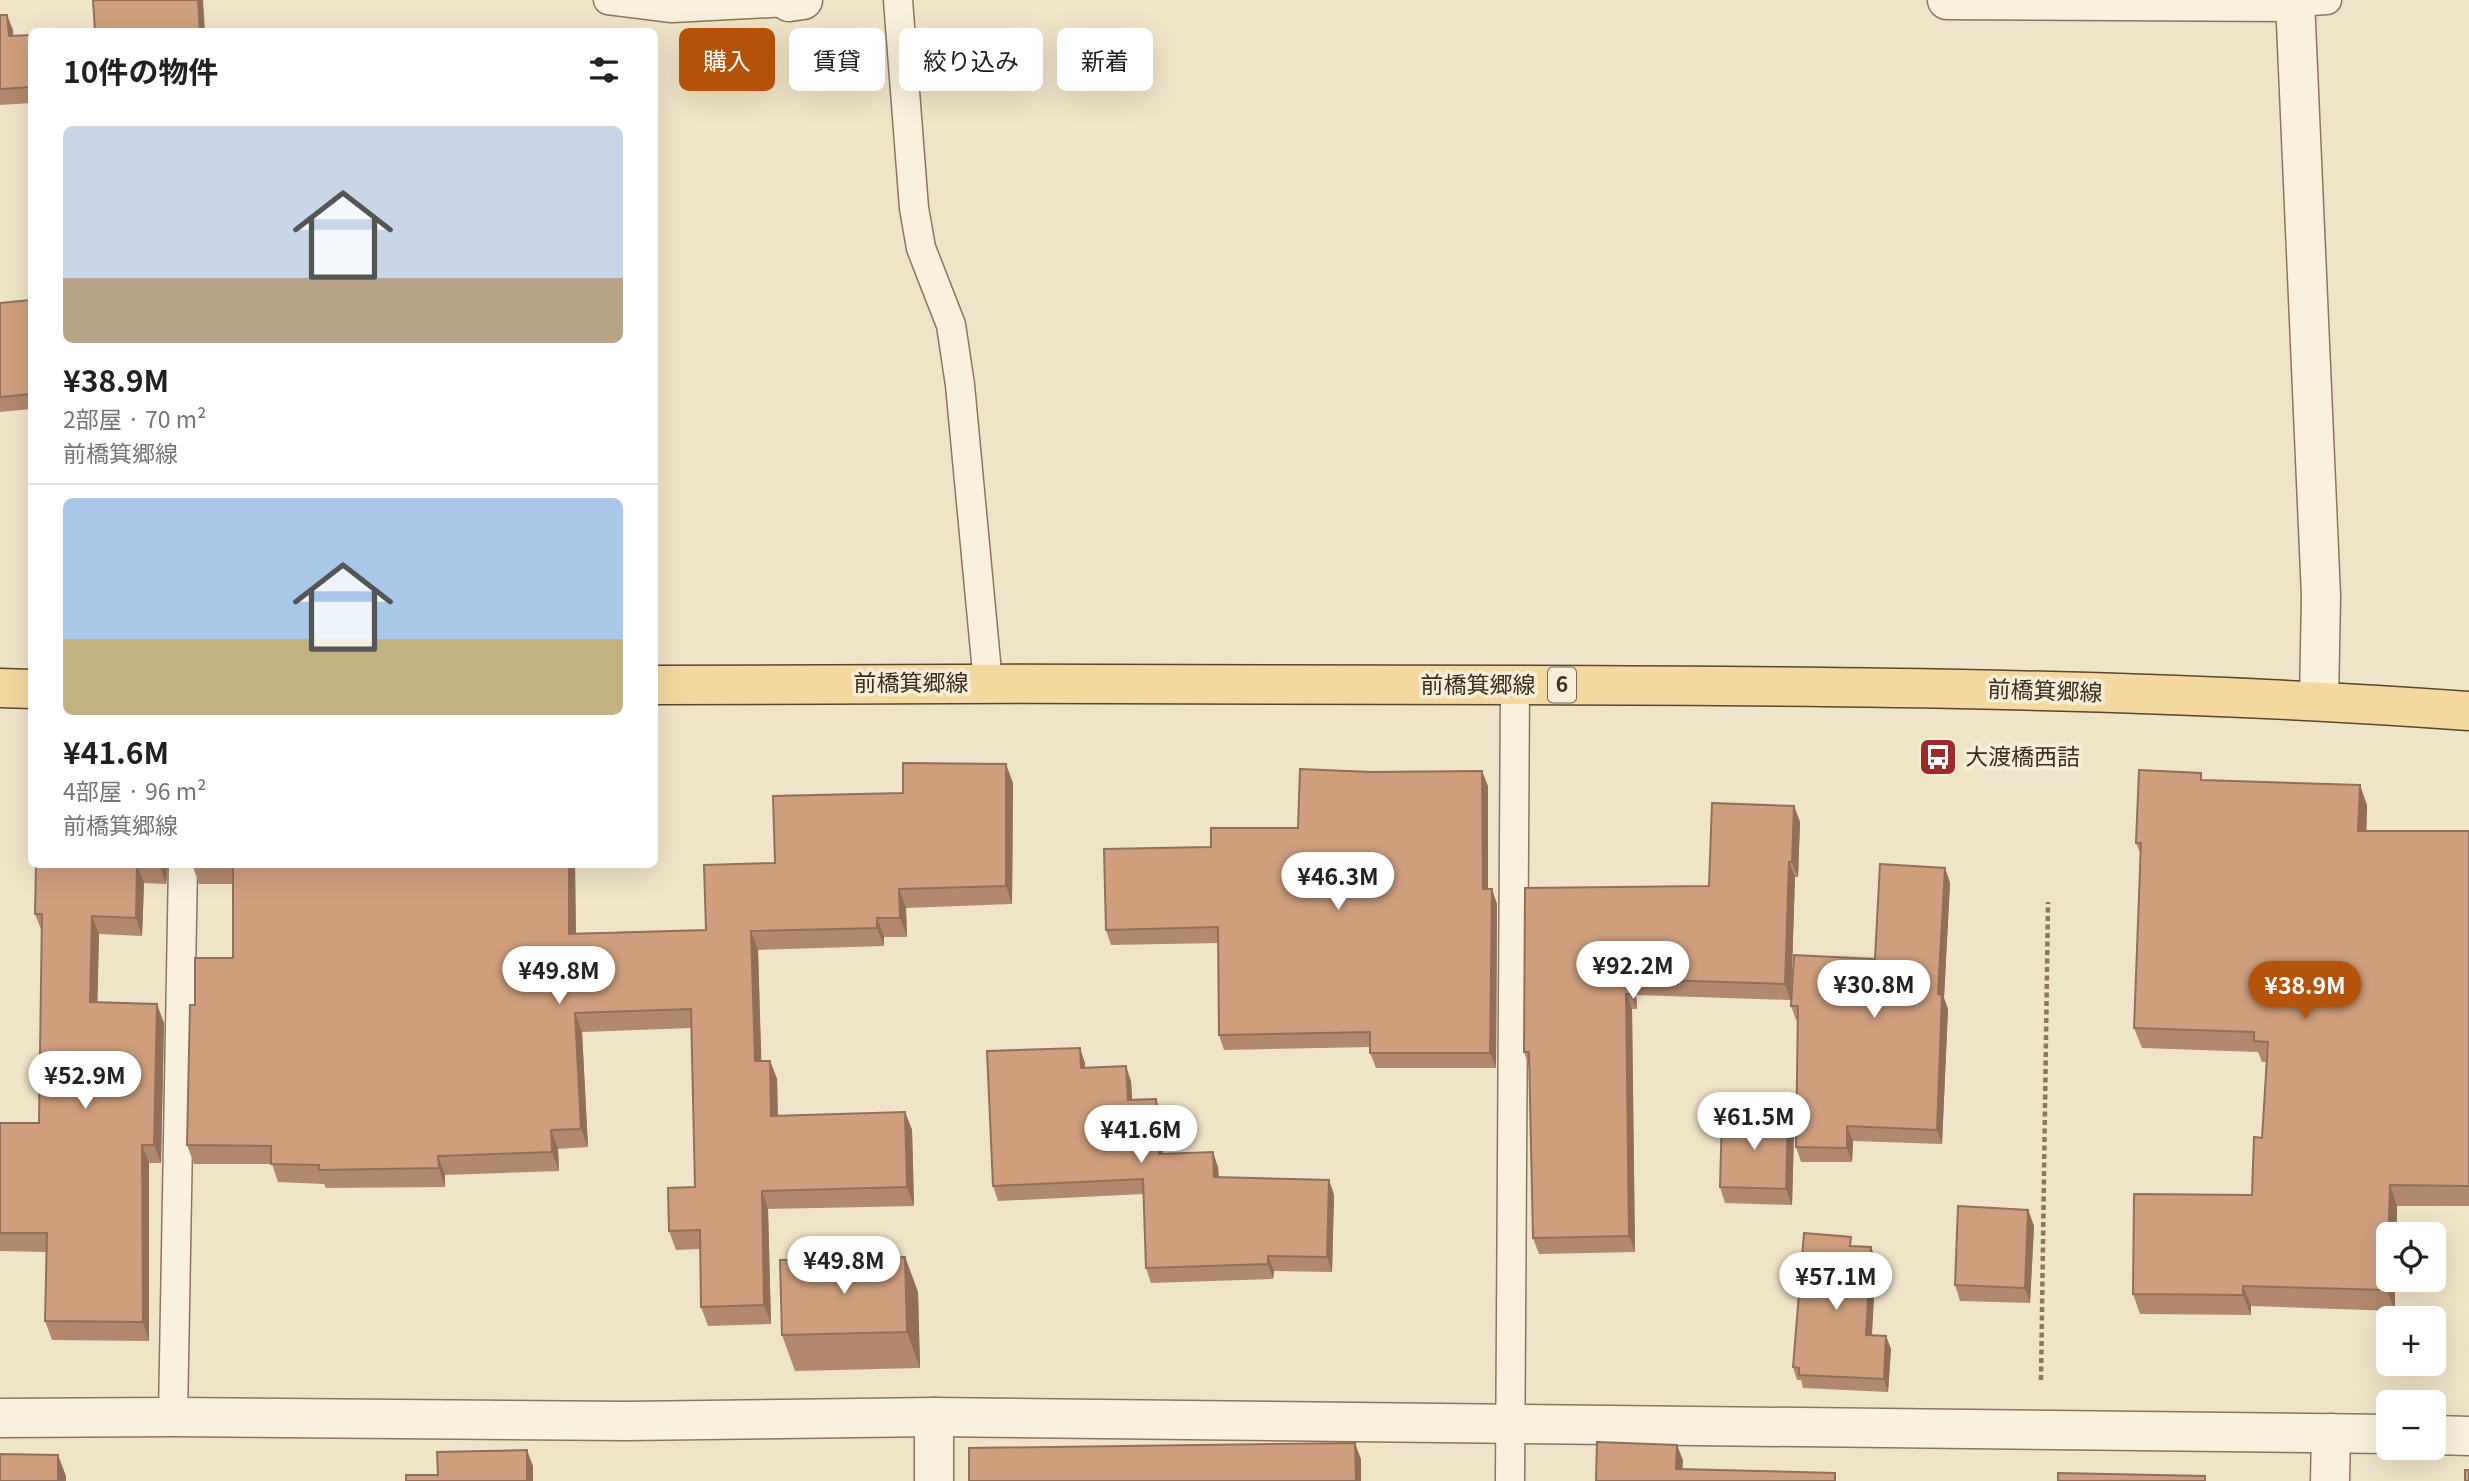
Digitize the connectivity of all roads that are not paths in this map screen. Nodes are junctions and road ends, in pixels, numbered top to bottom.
1 (608, 0) edge
2 (898, 0) edge
3 (1947, 0) edge
4 (796, 1) edge
5 (2306, 1) edge
6 (988, 683) junction
7 (658, 685) edge
8 (1515, 685) junction
9 (0, 688) edge
10 (28, 689) edge
11 (2319, 700) junction
12 (2469, 711) edge
13 (183, 868) edge
14 (934, 1416) junction
15 (173, 1417) junction
16 (0, 1418) edge
17 (1511, 1424) junction
18 (2331, 1433) junction
19 (2376, 1434) edge
20 (2446, 1435) edge
21 (2469, 1436) edge
22 (934, 1481) edge
23 (1510, 1481) edge
24 (2330, 1481) edge

1 - 4 lane
2 - 6 lane
3 - 5 street
5 - 11 street
6 - 7 main road, 前橋箕郷線 / 6
6 - 8 main road, 前橋箕郷線 / 6
8 - 11 main road, 前橋箕郷線 / 6
8 - 17 lane
9 - 10 main road
11 - 12 main road, 前橋箕郷線 / 6
13 - 15 lane
14 - 15 street
14 - 17 street
14 - 22 street
15 - 16 street
17 - 18 street
17 - 23 lane
18 - 19 street
18 - 24 street
20 - 21 street

